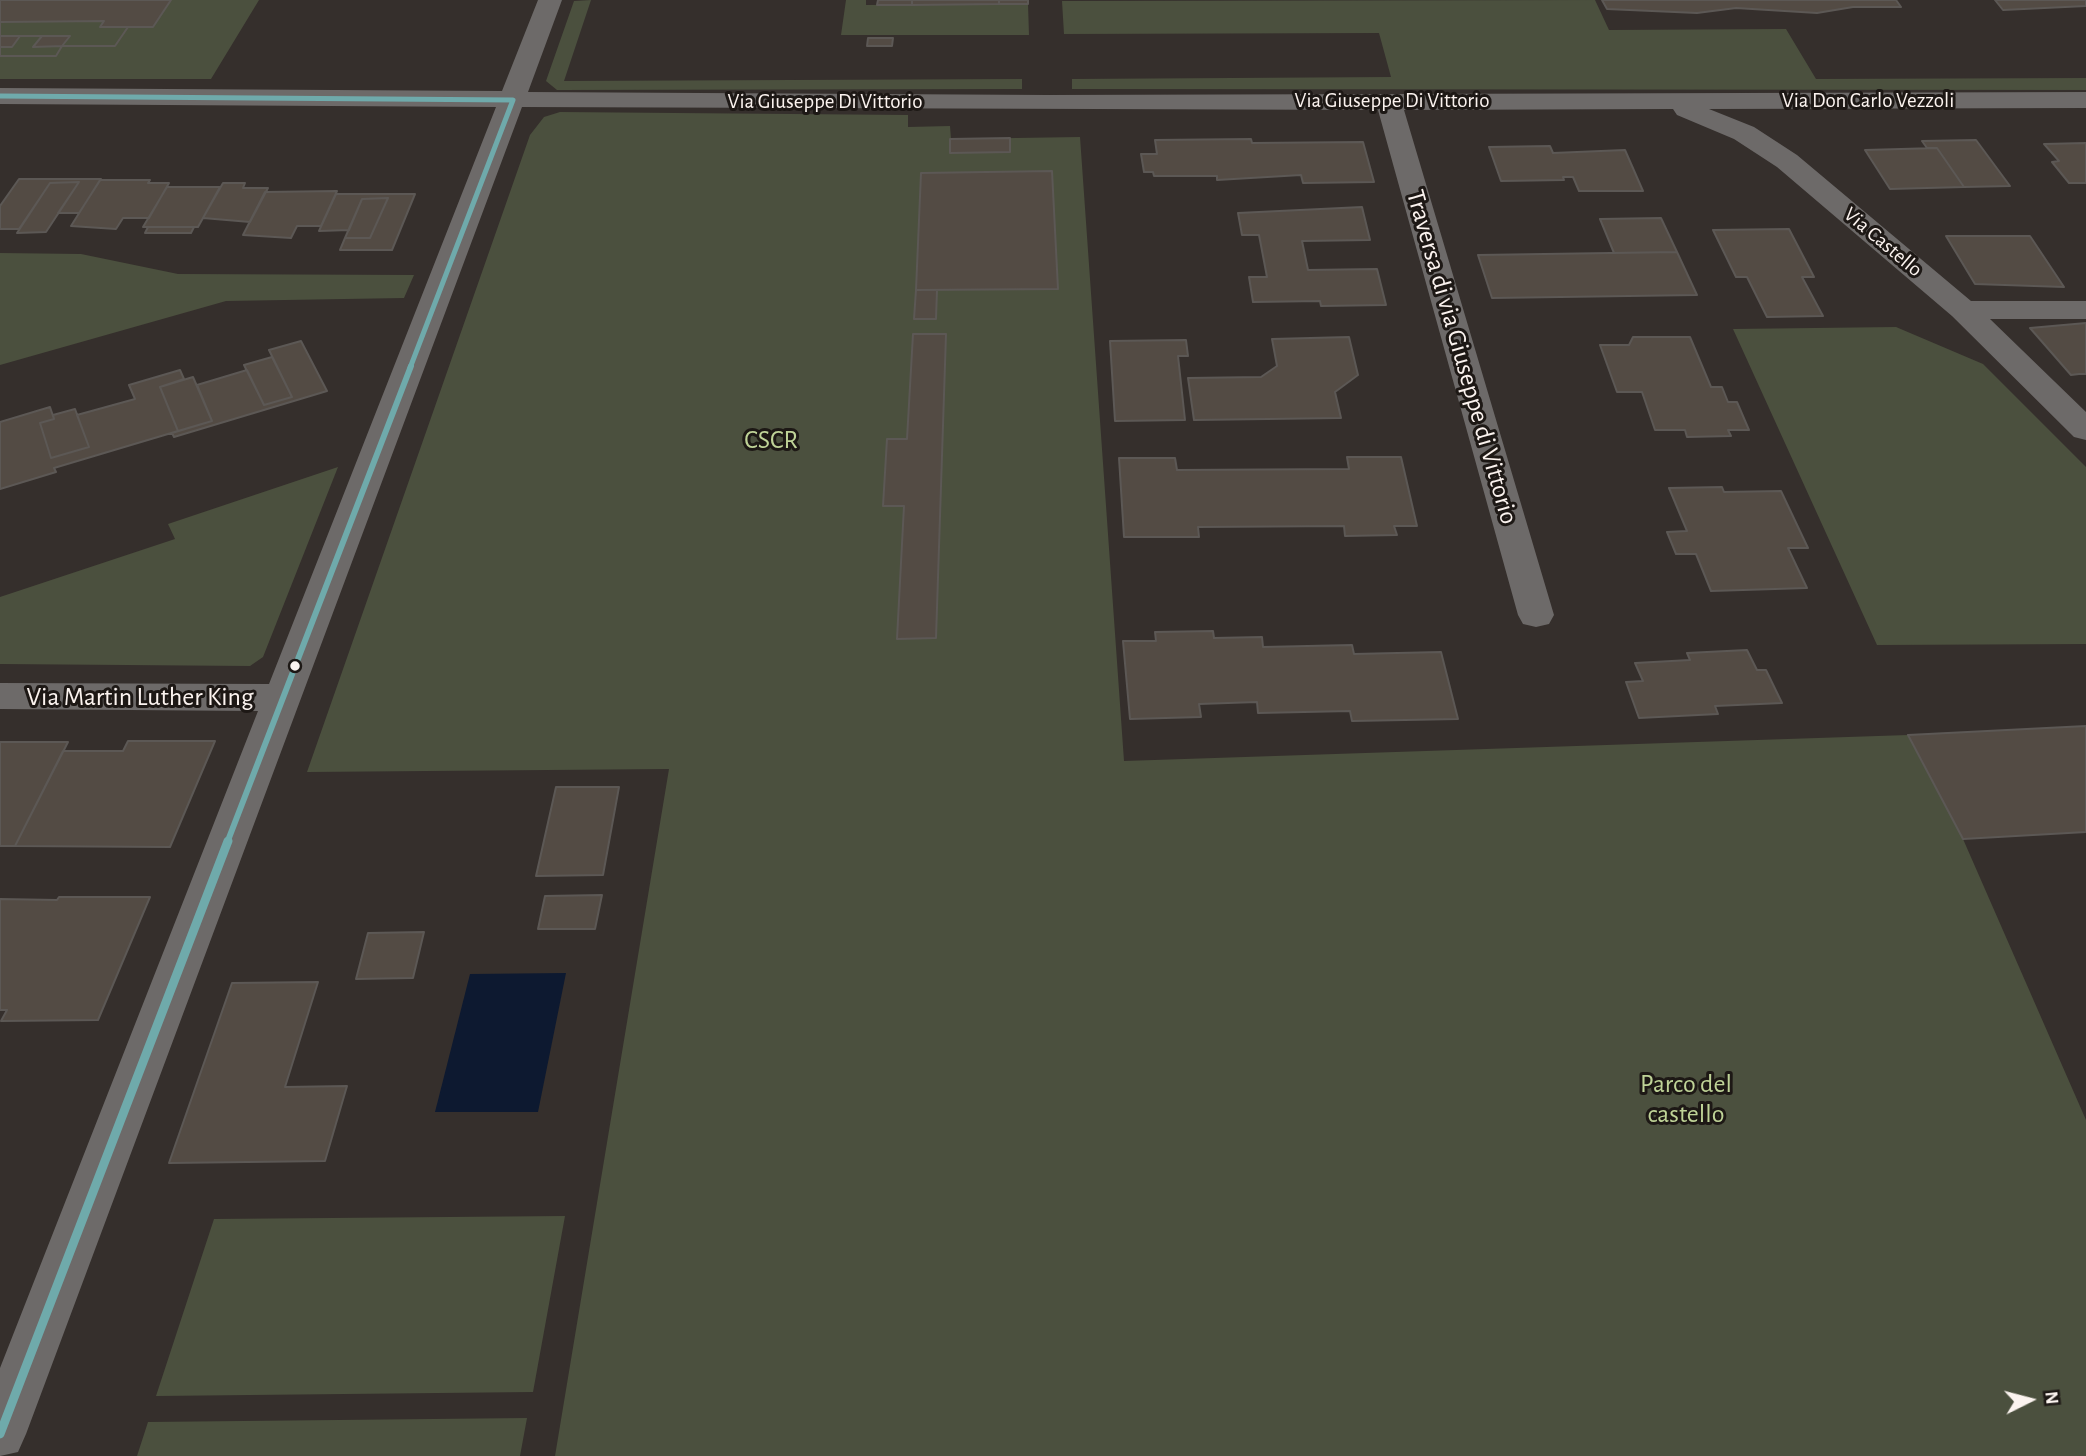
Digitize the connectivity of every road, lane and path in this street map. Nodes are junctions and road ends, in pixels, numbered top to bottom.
1 (551, 0) edge
2 (0, 96) edge
3 (513, 100) junction
4 (1388, 100) junction
5 (2086, 100) edge
6 (1649, 102) junction
7 (1963, 310) junction
8 (2086, 310) edge
9 (2086, 430) edge
10 (1536, 615) dead end
11 (0, 696) edge
12 (280, 698) junction
13 (0, 1434) edge

1 - 3 street
2 - 3 street, Via Giuseppe Di Vittorio
3 - 4 street, Via Giuseppe Di Vittorio
3 - 12 street
4 - 6 street, Via Giuseppe Di Vittorio
4 - 10 street, Traversa di via Giuseppe di Vittorio
5 - 6 street, Via Don Carlo Vezzoli
6 - 7 street, Via Castello
7 - 8 street
7 - 9 street, Via Castello
11 - 12 street, Via Martin Luther King
12 - 13 street

